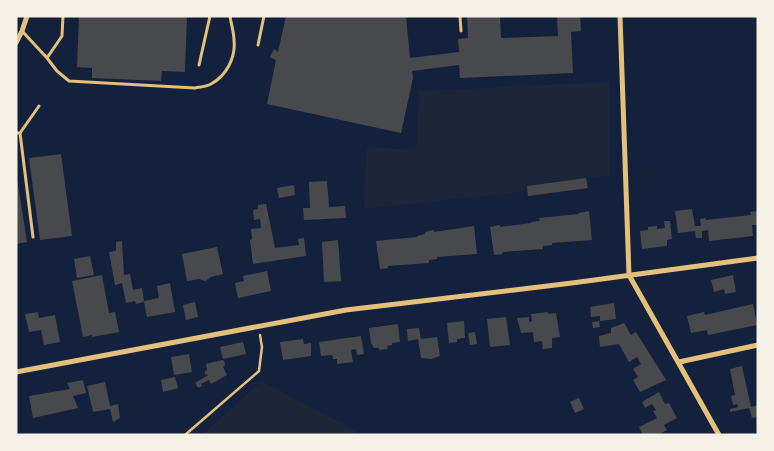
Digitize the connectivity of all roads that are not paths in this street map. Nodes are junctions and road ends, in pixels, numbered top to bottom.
1 (27, 16) edge
2 (63, 16) edge
3 (210, 16) edge
4 (230, 16) edge
5 (264, 16) edge
6 (460, 16) edge
7 (620, 16) edge
8 (22, 31) junction
9 (461, 31) dead end
10 (16, 43) edge
11 (258, 46) dead end
12 (47, 58) junction
13 (199, 65) dead end
14 (39, 106) dead end
15 (18, 133) edge
16 (33, 237) dead end
17 (758, 258) edge
18 (629, 276) junction
19 (758, 345) edge
20 (679, 362) junction
21 (16, 372) edge
22 (719, 435) edge

1 - 8 street
2 - 12 lane
3 - 13 lane
4 - 12 lane
5 - 11 lane
6 - 9 lane
7 - 18 street
8 - 10 street
8 - 12 lane
14 - 15 lane
15 - 16 lane
17 - 18 street
18 - 20 street
18 - 21 street
19 - 20 street
20 - 22 street

